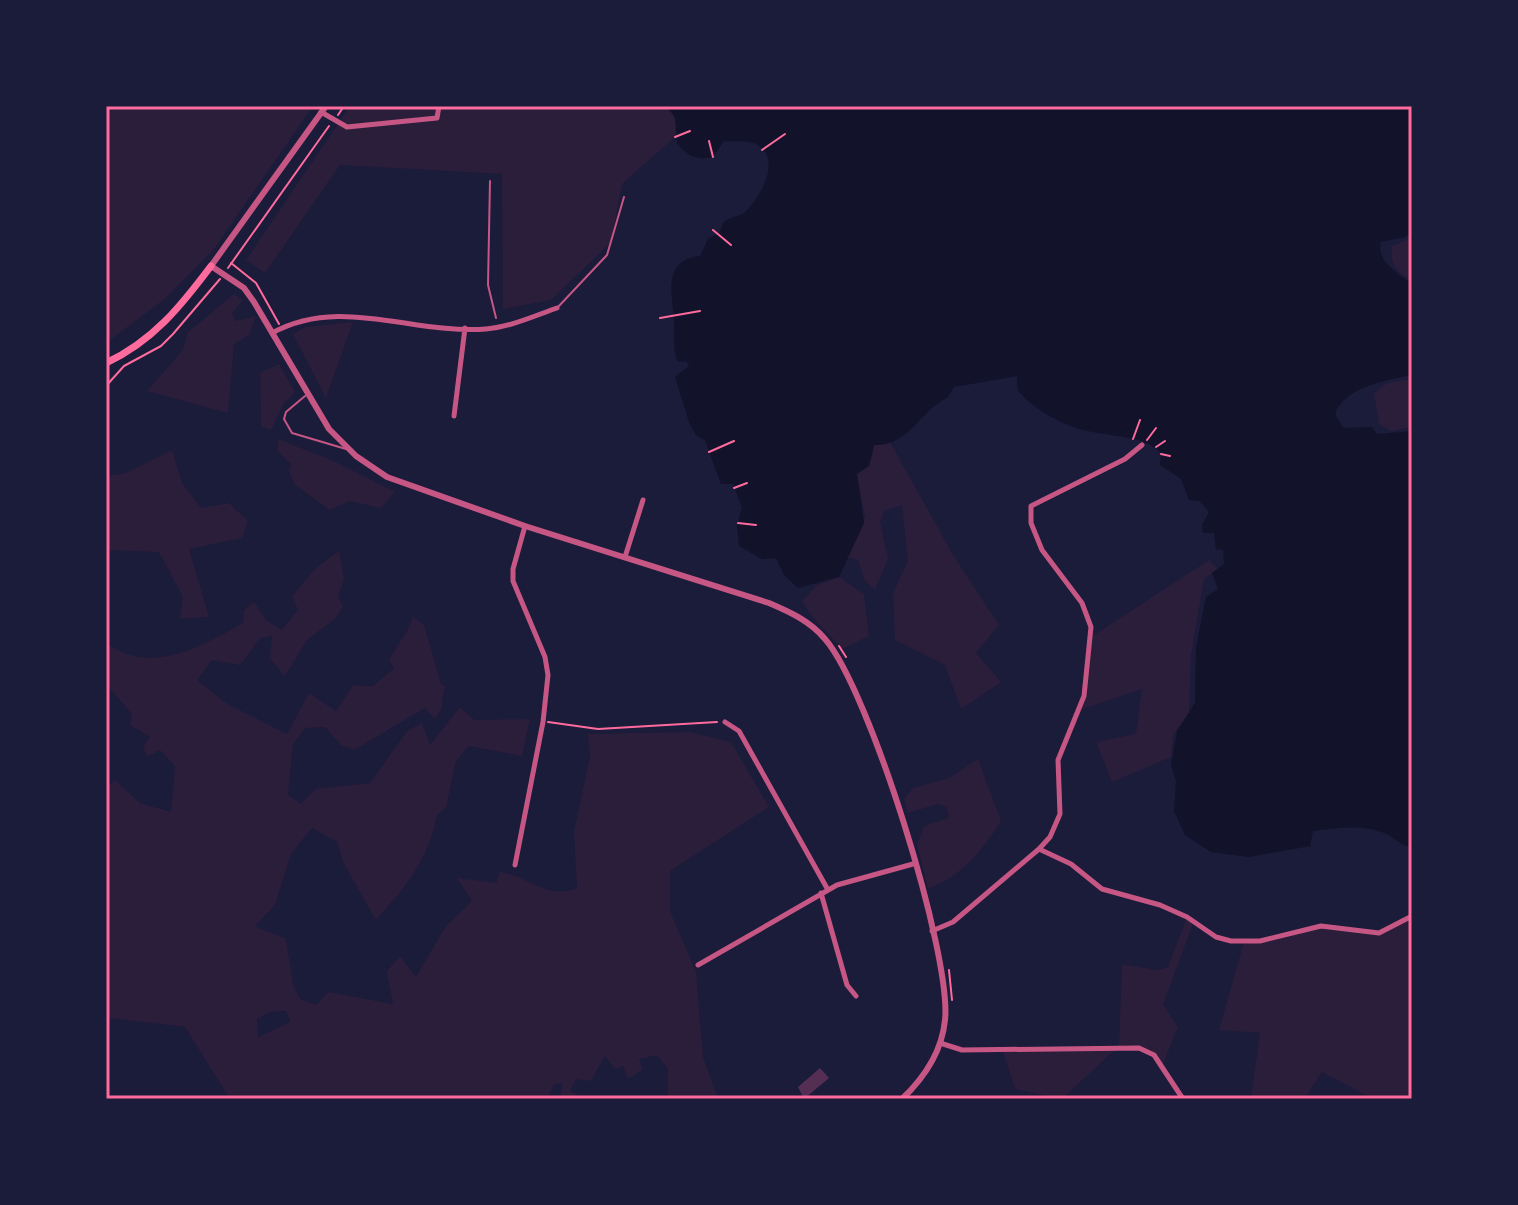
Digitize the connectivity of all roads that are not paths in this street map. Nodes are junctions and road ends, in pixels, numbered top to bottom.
1 (439, 106) edge
2 (324, 109) edge
3 (490, 181) dead end
4 (624, 197) dead end
5 (211, 266) junction
6 (557, 308) joint
7 (496, 318) dead end
8 (465, 328) junction
9 (272, 333) junction
10 (106, 363) edge
11 (306, 395) junction
12 (454, 416) dead end
13 (1144, 443) road end
14 (349, 450) junction
15 (643, 500) dead end
16 (525, 526) junction
17 (625, 557) junction
18 (725, 722) road end
19 (1039, 849) junction
20 (913, 864) junction
21 (515, 865) dead end
22 (824, 891) junction
23 (1412, 916) edge
24 (932, 931) junction
25 (698, 965) dead end
26 (856, 996) dead end
27 (940, 1043) junction
28 (902, 1099) edge
29 (1183, 1099) edge

1 - 2 street
2 - 5 street
3 - 7 lane
4 - 6 lane
5 - 9 street
5 - 10 main road
6 - 8 street
8 - 9 street
8 - 12 street
9 - 11 street
11 - 14 street
11 - 14 lane
13 - 19 street
14 - 16 street
15 - 17 street
16 - 17 street
16 - 21 street
17 - 20 street
18 - 22 street
19 - 23 street
19 - 24 street
20 - 22 street
20 - 24 street
22 - 25 street
22 - 26 street
24 - 27 street
27 - 28 street
27 - 29 street

